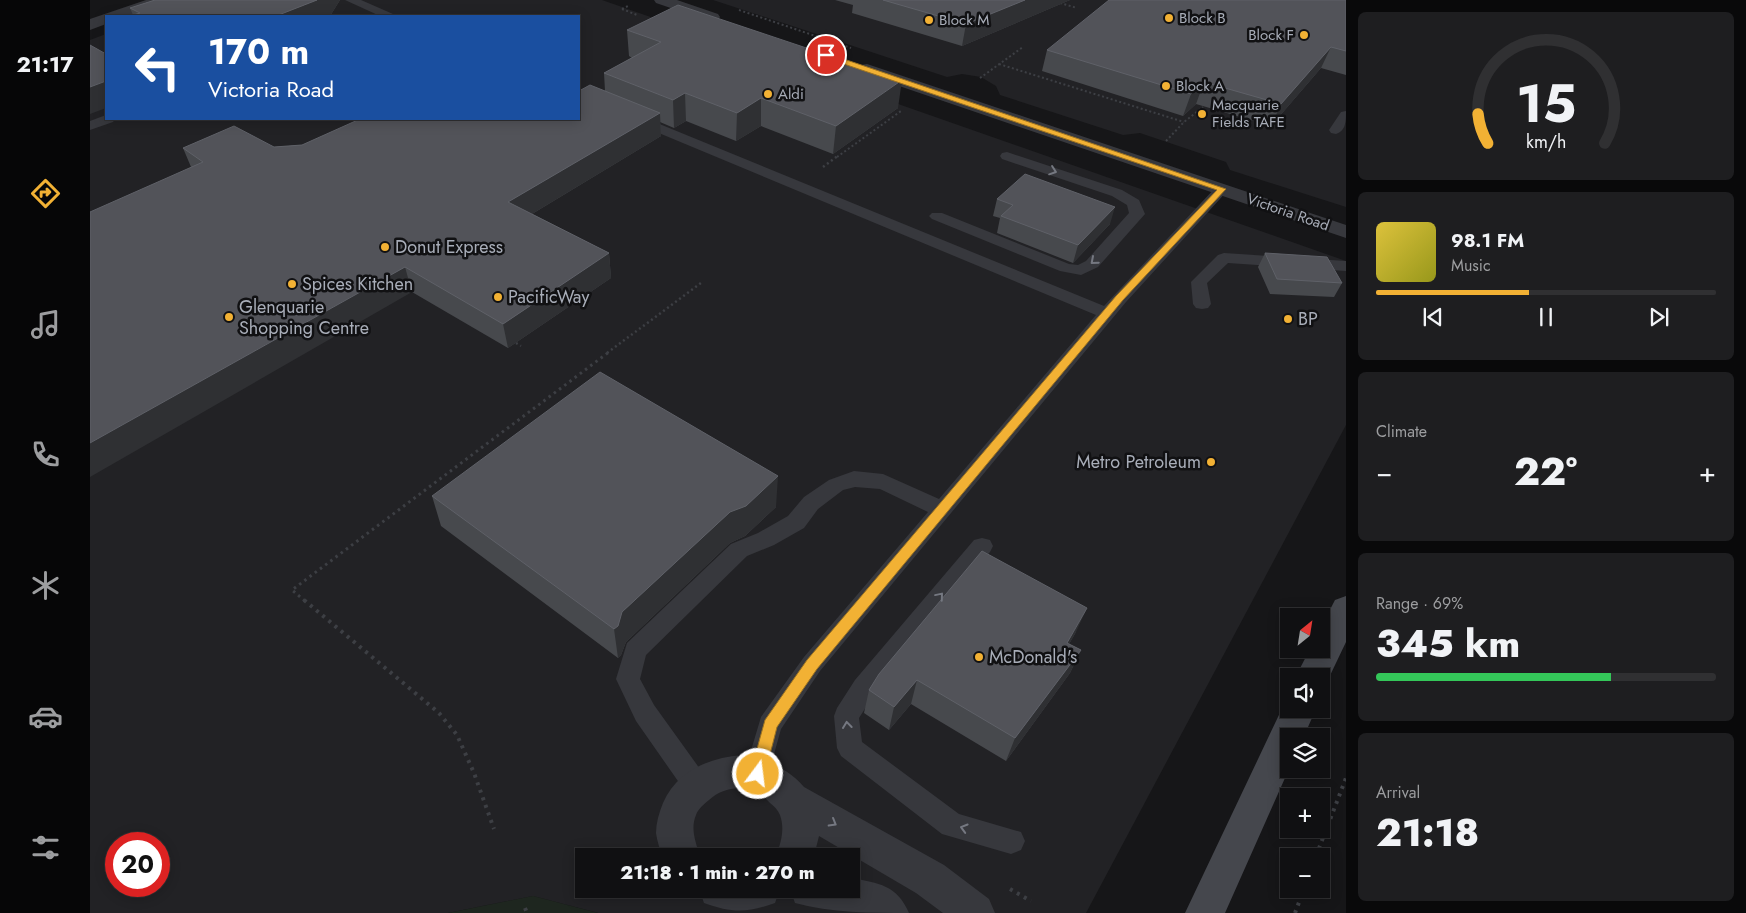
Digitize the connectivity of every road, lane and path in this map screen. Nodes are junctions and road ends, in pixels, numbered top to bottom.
1 (162, 0) edge
2 (350, 0) edge
3 (662, 0) edge
4 (1059, 2) dead end
5 (630, 5) dead end
6 (1077, 8) dead end
7 (622, 9) dead end
8 (377, 11) junction
9 (117, 15) edge
10 (367, 15) edge
11 (387, 15) edge
12 (105, 19) edge
13 (728, 22) edge
14 (90, 25) edge
15 (1023, 47) dead end
16 (850, 64) edge
17 (999, 64) junction
18 (976, 82) dead end
19 (906, 107) dead end
20 (1203, 107) edge
21 (624, 114) edge
22 (1346, 115) edge
23 (105, 120) edge
24 (1184, 122) junction
25 (90, 126) edge
26 (1336, 130) dead end
27 (1162, 146) dead end
28 (1007, 156) dead end
29 (820, 174) dead end
30 (1222, 189) junction
31 (937, 216) dead end
32 (1346, 232) edge
33 (1346, 266) edge
34 (701, 283) dead end
35 (1202, 304) dead end
36 (1107, 313) junction
37 (516, 343) edge
38 (521, 346) dead end
39 (942, 509) junction
40 (982, 546) dead end
41 (1346, 609) edge
42 (1317, 668) edge
43 (1295, 718) edge
44 (758, 774) junction
45 (1346, 778) edge
46 (696, 785) junction
47 (791, 799) junction
48 (494, 829) dead end
49 (1011, 841) dead end
50 (679, 848) edge
51 (798, 848) edge
52 (1319, 848) edge
53 (1006, 887) dead end
54 (855, 898) edge
55 (1300, 898) edge
56 (1031, 901) dead end
57 (1297, 907) junction
58 (889, 913) edge
59 (975, 913) edge
60 (1205, 913) edge
61 (1295, 913) edge
62 (1301, 913) edge

1 - 9 street
2 - 8 lane
3 - 13 street
4 - 6 path
5 - 7 path
8 - 10 lane
8 - 11 lane
12 - 14 street
15 - 17 path
16 - 30 street, Victoria Road
17 - 18 path
17 - 24 path
19 - 29 path
20 - 24 path
21 - 36 lane
22 - 26 lane
23 - 25 lane
24 - 27 path
28 -> 31 lane
30 - 32 street, Victoria Road
30 - 36 lane
33 - 35 lane
34 - 48 path
36 - 39 lane
37 - 38 path
39 - 44 lane
39 - 46 lane
49 -> 40 lane
41 - 42 main road
43 - 60 main road
44 - 46 street
44 - 47 street
45 - 52 path
46 - 50 street
47 - 51 street
47 -> 59 street
53 - 56 path
54 - 58 street
55 - 57 path
57 - 61 path
57 - 62 path

